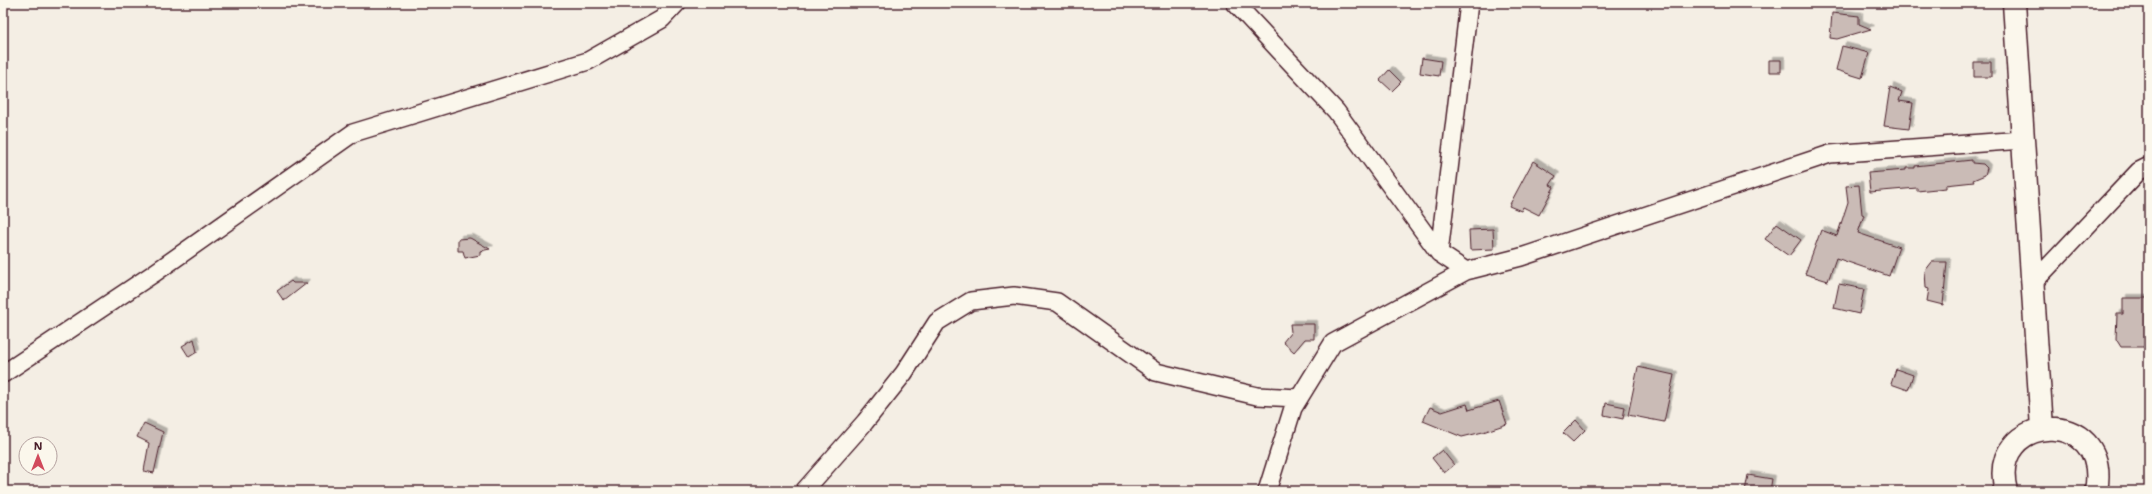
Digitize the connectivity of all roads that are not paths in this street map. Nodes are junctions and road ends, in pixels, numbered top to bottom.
1 (677, 3) edge
2 (1235, 3) edge
3 (1469, 3) edge
4 (2014, 3) edge
5 (2023, 140) junction
6 (2149, 166) edge
7 (1440, 253) junction
8 (1466, 271) junction
9 (2032, 284) junction
10 (3, 374) edge
11 (1299, 398) junction
12 (2042, 428) junction
13 (804, 491) edge
14 (1267, 491) edge
15 (2006, 491) edge
16 (2096, 491) edge

1 - 10 street
2 - 7 street
3 - 7 street
4 - 5 street
5 - 8 street
5 - 9 street
6 - 9 street
7 - 8 street
8 - 11 street
9 - 12 street
11 - 13 street
11 - 14 street
12 - 15 street
12 - 16 street

